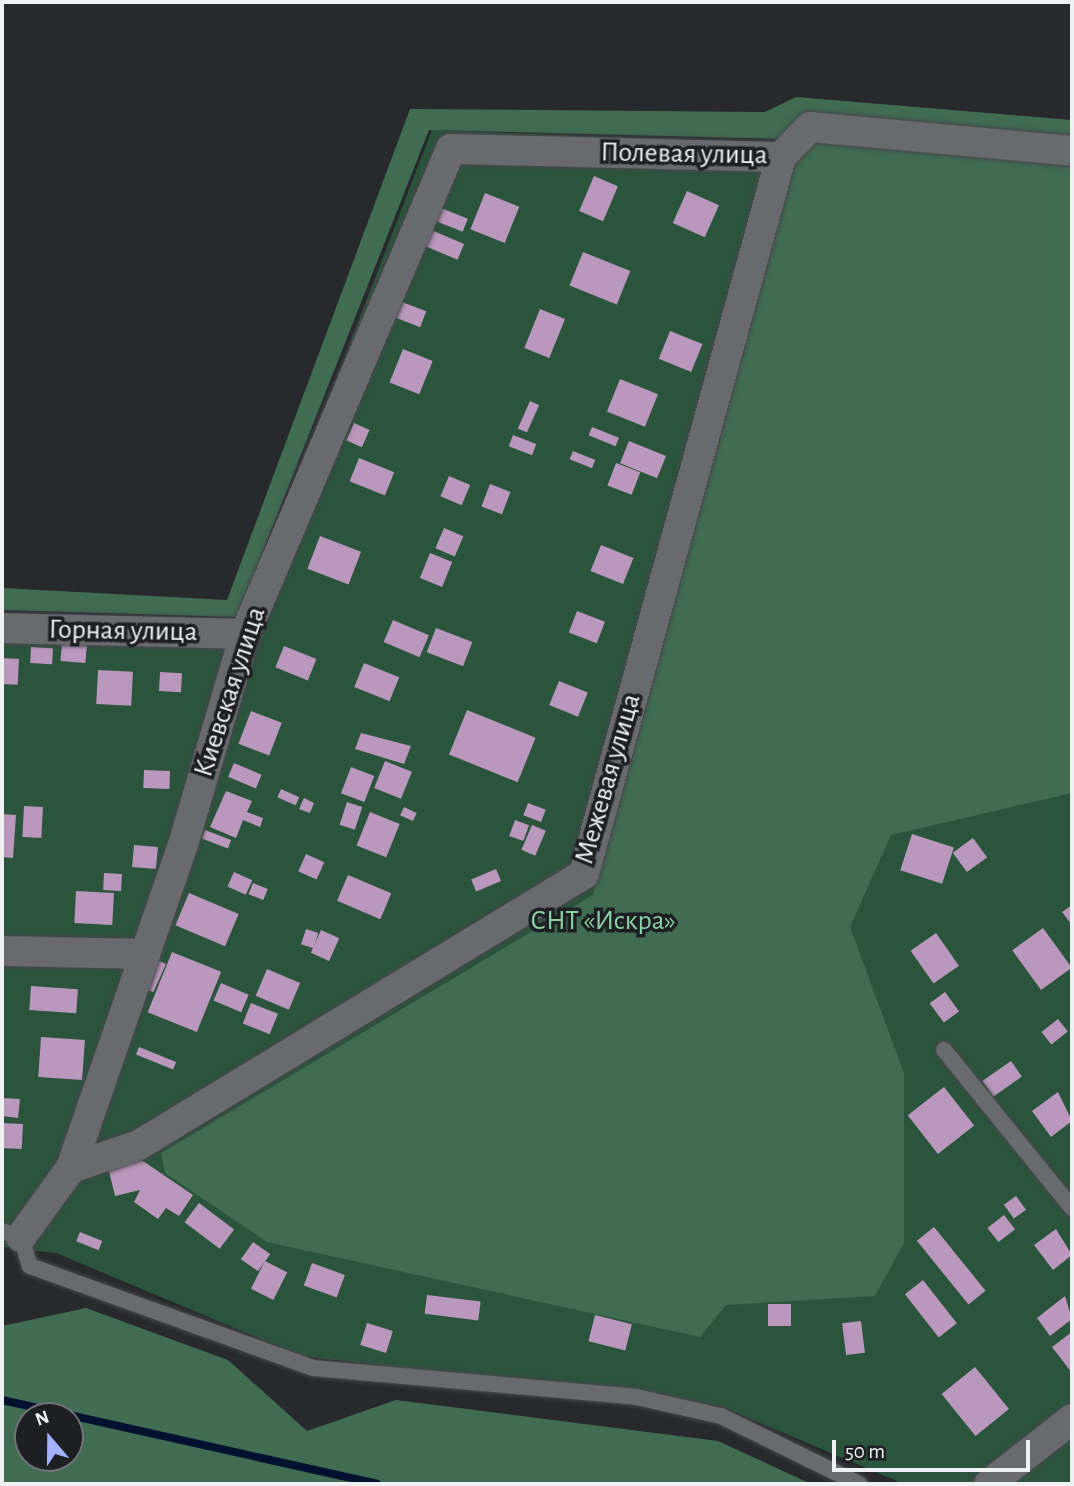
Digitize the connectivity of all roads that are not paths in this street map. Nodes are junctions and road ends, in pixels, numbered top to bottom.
1 (451, 149) joint
2 (1072, 151) edge
3 (781, 157) junction
4 (2, 628) edge
5 (245, 634) junction
6 (2, 951) edge
7 (145, 954) junction
8 (944, 1050) dead end
9 (71, 1168) junction
10 (1072, 1208) edge
11 (12, 1234) edge
12 (1072, 1419) edge
13 (859, 1484) edge
14 (989, 1484) edge

1 - 3 street, Полевая улица
1 - 5 street, Киевская улица
2 - 3 street, Полевая улица
3 - 9 street, Межевая улица
4 - 5 street, Горная улица
5 - 7 street, Киевская улица
6 - 7 street
7 - 9 street, Киевская улица
8 - 10 lane
9 - 11 street, Киевская улица
11 - 13 lane
12 - 14 street

